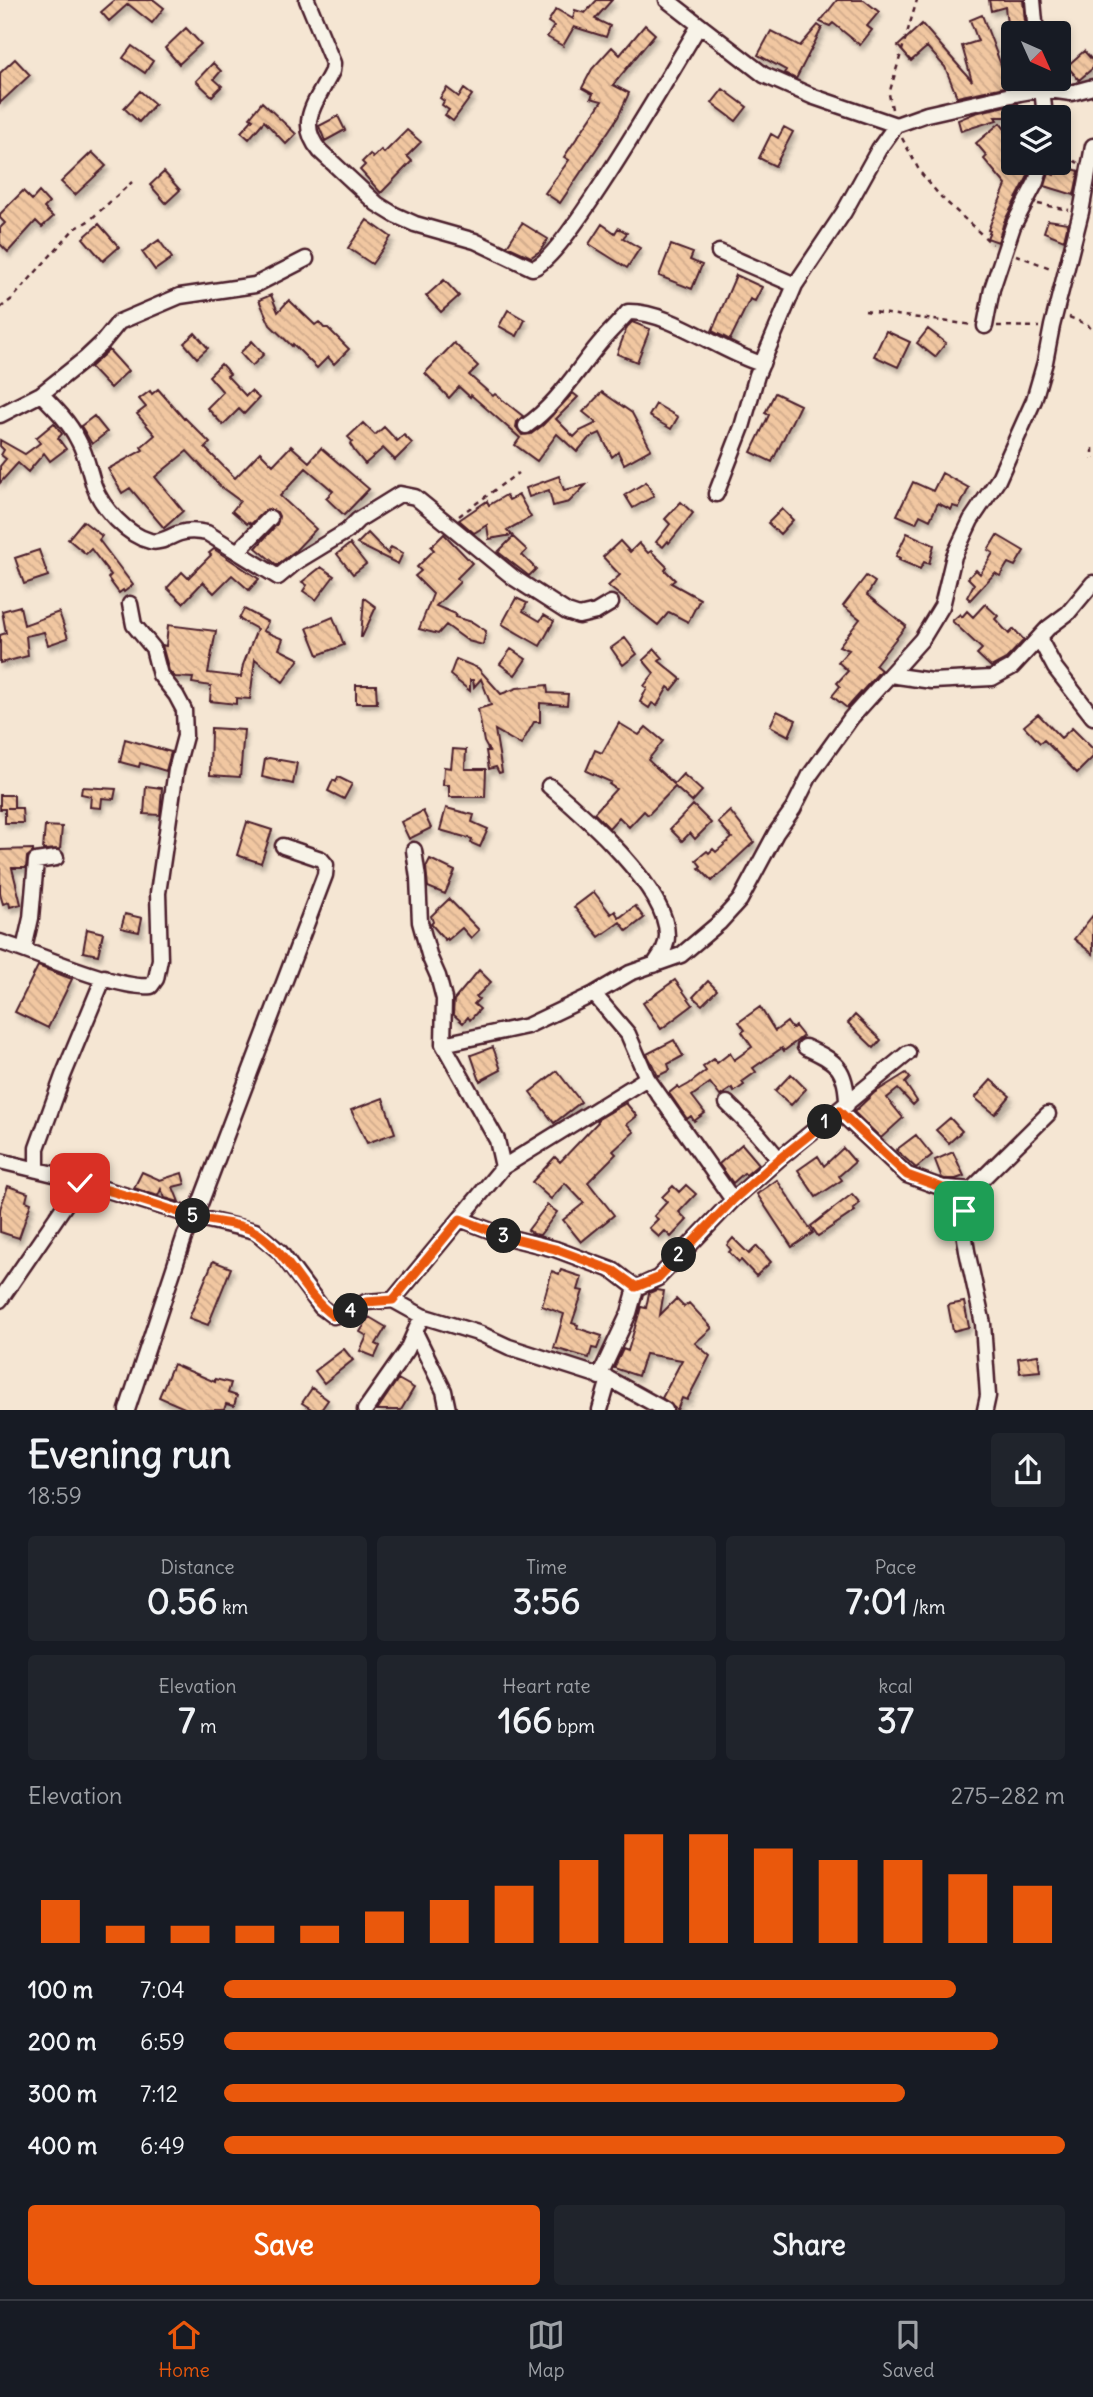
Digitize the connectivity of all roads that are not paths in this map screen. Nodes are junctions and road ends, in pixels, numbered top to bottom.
1 (307, 0) edge
2 (667, 0) edge
3 (1033, 0) edge
4 (1035, 21) edge
5 (699, 26) junction
6 (1015, 91) edge
7 (1065, 91) edge
8 (1092, 92) edge
9 (896, 125) junction
10 (1093, 146) edge
11 (1038, 175) edge
12 (719, 252) dead end
13 (306, 259) dead end
14 (795, 285) junction
15 (985, 326) road end
16 (762, 364) junction
17 (41, 394) junction
18 (0, 415) edge
19 (526, 426) dead end
20 (716, 494) dead end
21 (270, 518) dead end
22 (238, 551) junction
23 (1093, 583) edge
24 (611, 603) dead end
25 (130, 604) dead end
26 (1039, 638) junction
27 (890, 676) junction
28 (1093, 717) edge
29 (549, 786) dead end
30 (283, 846) dead end
31 (414, 850) dead end
32 (56, 858) dead end
33 (0, 942) edge
34 (24, 949) junction
35 (654, 965) junction
36 (104, 977) junction
37 (594, 994) junction
38 (443, 1044) junction
39 (805, 1047) dead end
40 (908, 1053) dead end
41 (647, 1078) junction
42 (727, 1103) dead end
43 (843, 1108) junction
44 (1048, 1114) dead end
45 (779, 1159) junction
46 (0, 1161) edge
47 (503, 1167) junction
48 (37, 1170) junction
49 (80, 1183) junction
50 (971, 1190) junction
51 (733, 1200) junction
52 (195, 1217) junction
53 (460, 1219) junction
54 (636, 1287) junction
55 (0, 1300) edge
56 (393, 1300) junction
57 (422, 1316) junction
58 (415, 1332) junction
59 (604, 1378) junction
60 (127, 1410) edge
61 (365, 1410) edge
62 (448, 1410) edge
63 (600, 1410) edge
64 (665, 1410) edge
65 (985, 1410) edge

1 - 5 street
2 - 5 street
3 - 4 street
5 - 9 street
6 - 9 street
7 - 8 street
9 - 14 street
10 - 27 street
11 - 15 street
12 - 14 street
13 - 17 street
14 - 16 street
16 - 19 street
16 - 20 street
17 - 18 street
17 - 22 street
21 - 22 street
22 - 24 street
23 - 26 street
25 - 36 street
26 - 27 street
26 - 28 street
27 - 35 street
29 - 35 street
30 - 52 street
31 - 38 street
32 - 34 street
33 - 34 street
34 - 36 street
35 - 37 street
36 - 48 street
37 - 38 street
37 - 41 street
38 - 47 street
39 - 43 street
40 - 43 street
41 - 47 street
41 - 51 street
42 - 45 street
43 - 45 street
43 - 50 street
44 - 50 street
45 - 51 street
46 - 48 street
47 - 53 street
48 - 49 street
49 - 52 street
49 - 55 street
50 - 65 street
51 - 54 street
52 - 56 street
52 - 60 street
53 - 54 street
53 - 56 street
54 - 59 street
56 - 57 street
57 - 58 street
57 - 59 street
58 - 61 street
58 - 62 street
59 - 63 street
59 - 64 street

